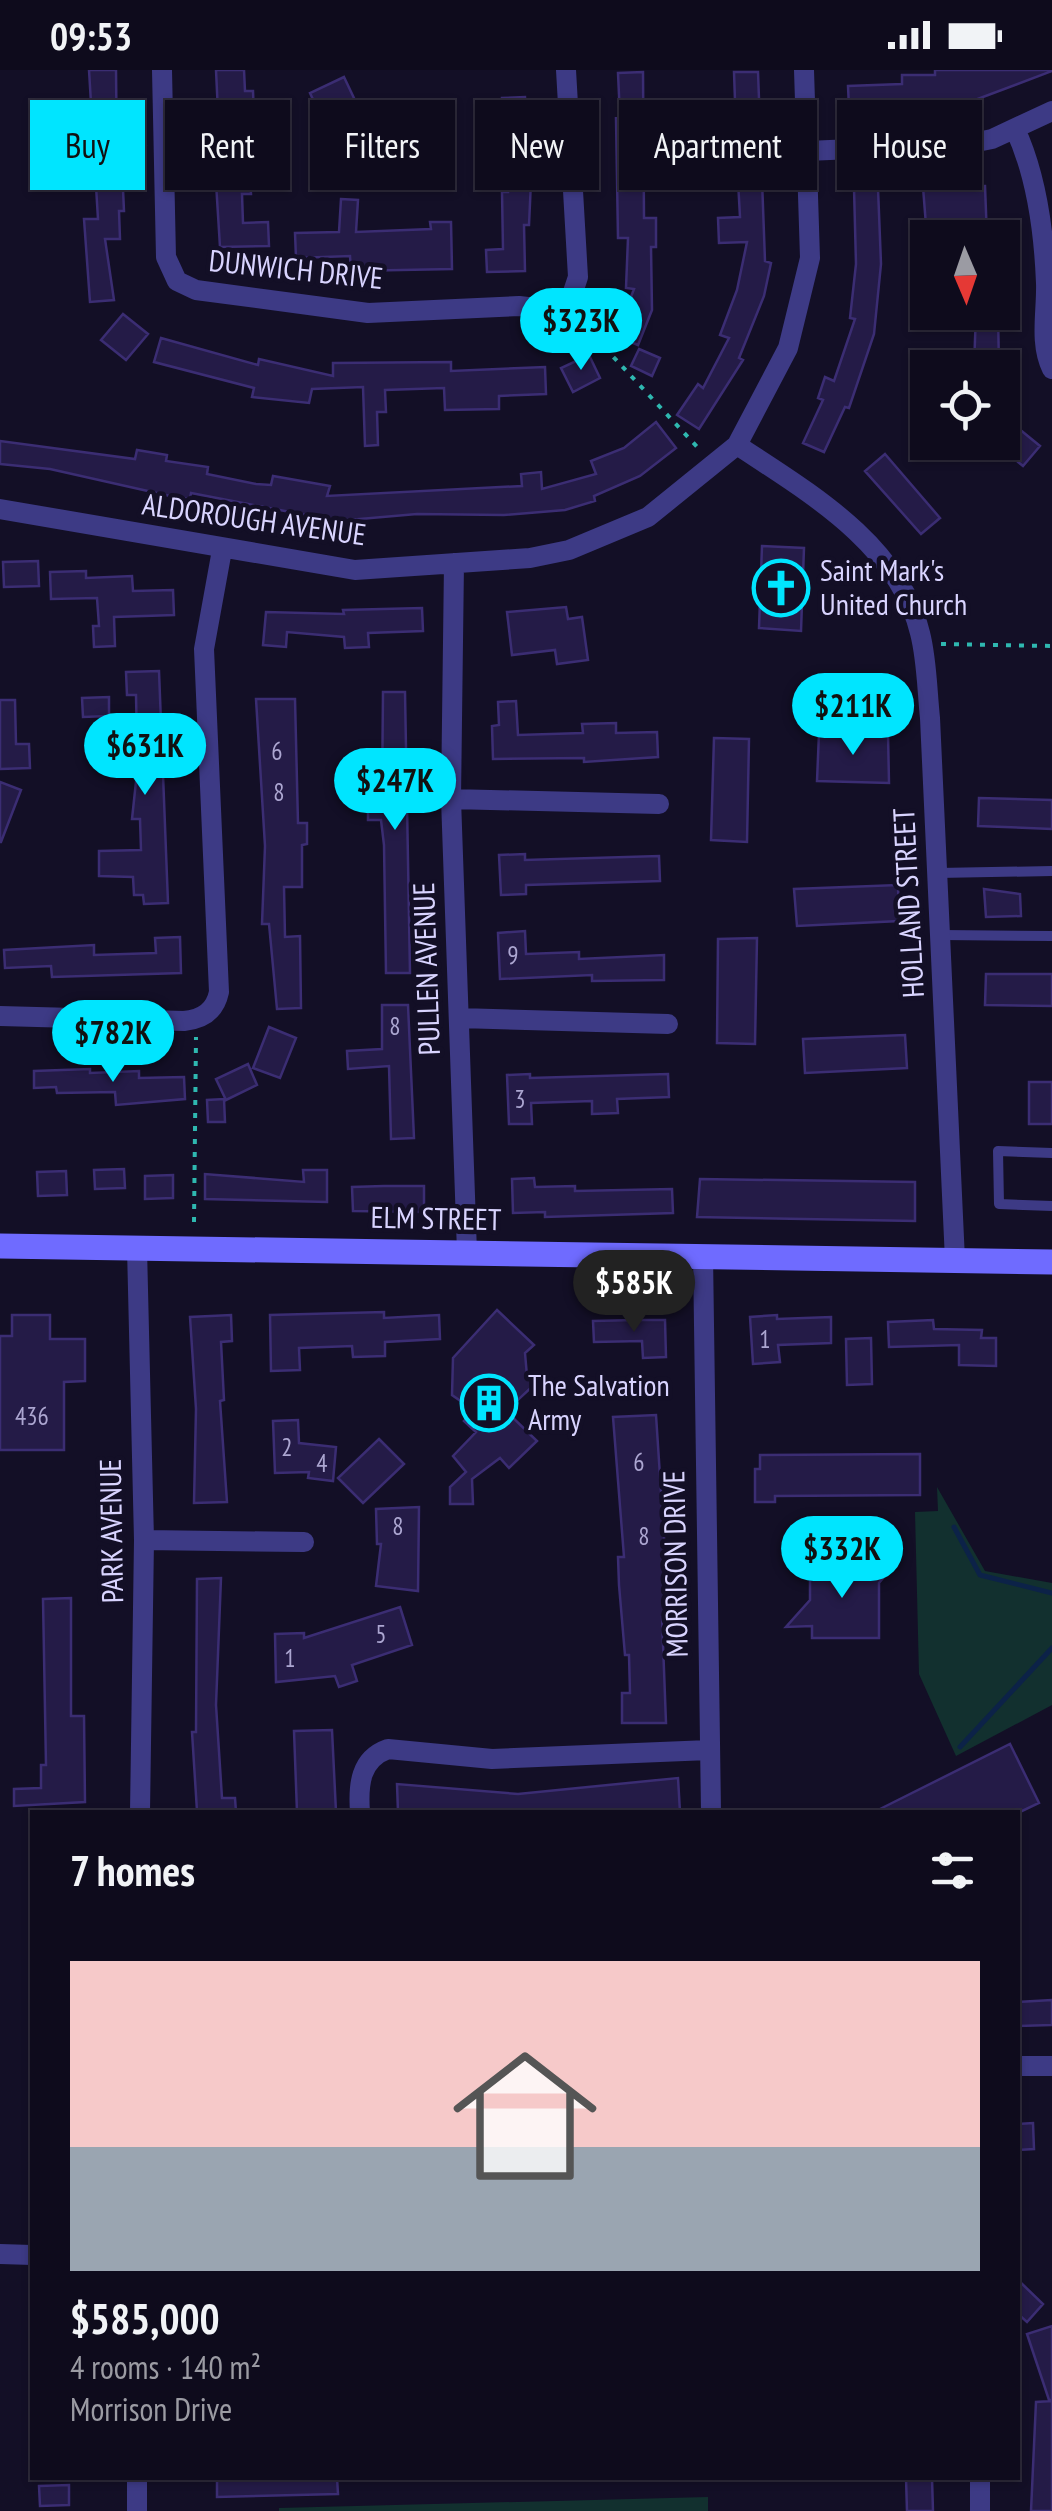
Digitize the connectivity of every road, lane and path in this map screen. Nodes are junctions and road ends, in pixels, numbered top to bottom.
1 (162, 70) edge
2 (566, 70) edge
3 (804, 70) edge
4 (805, 100) edge
5 (1052, 111) edge
6 (1015, 129) junction
7 (145, 144) edge
8 (157, 144) dead end
9 (817, 151) edge
10 (809, 190) edge
11 (564, 304) junction
12 (1052, 369) edge
13 (737, 445) junction
14 (714, 466) junction
15 (0, 509) edge
16 (222, 550) junction
17 (454, 563) junction
18 (941, 644) dead end
19 (1052, 646) edge
20 (451, 799) junction
21 (659, 804) dead end
22 (1052, 871) edge
23 (937, 873) junction
24 (941, 936) junction
25 (1052, 936) edge
26 (0, 1016) edge
27 (459, 1018) junction
28 (668, 1024) dead end
29 (196, 1037) dead end
30 (1052, 1153) edge
31 (1052, 1206) edge
32 (194, 1222) dead end
33 (0, 1246) edge
34 (137, 1248) junction
35 (467, 1252) junction
36 (702, 1255) junction
37 (955, 1260) junction
38 (1052, 1262) edge
39 (144, 1540) junction
40 (304, 1542) dead end
41 (710, 1750) junction
42 (140, 1810) edge
43 (360, 1810) edge
44 (711, 1810) edge
45 (1020, 2066) edge
46 (1052, 2066) edge
47 (0, 2254) edge
48 (30, 2255) edge
49 (137, 2480) edge
50 (980, 2480) edge
51 (137, 2511) edge
52 (980, 2511) edge

1 - 11 street, DUNWICH DRIVE
2 - 11 street
3 - 4 street, ALDOROUGH AVENUE
5 - 6 street
6 - 9 street
6 - 12 street
7 - 8 path
10 - 13 street, ALDOROUGH AVENUE
11 - 14 path
13 - 14 street, ALDOROUGH AVENUE
13 - 23 street, HOLLAND STREET
14 - 17 street, ALDOROUGH AVENUE
15 - 16 street, ALDOROUGH AVENUE
16 - 17 street, ALDOROUGH AVENUE
16 - 26 street
17 - 20 street, PULLEN AVENUE
18 - 19 path
20 - 21 street
20 - 27 street, PULLEN AVENUE
22 - 23 lane
23 - 24 street, HOLLAND STREET
24 - 25 lane
24 - 37 street, HOLLAND STREET
27 - 28 street
27 - 35 street, PULLEN AVENUE
29 - 32 path
30 - 31 lane
33 - 34 main road, ELM STREET
34 - 35 main road, ELM STREET
34 - 39 street, PARK AVENUE
35 - 36 main road, ELM STREET
36 - 37 main road, ELM STREET
36 - 41 street, MORRISON DRIVE
37 - 38 main road, ELM STREET
39 - 40 street
39 - 42 street, PARK AVENUE
41 - 43 street
41 - 44 street, MORRISON DRIVE
45 - 46 street
47 - 48 street
49 - 51 street
50 - 52 street

